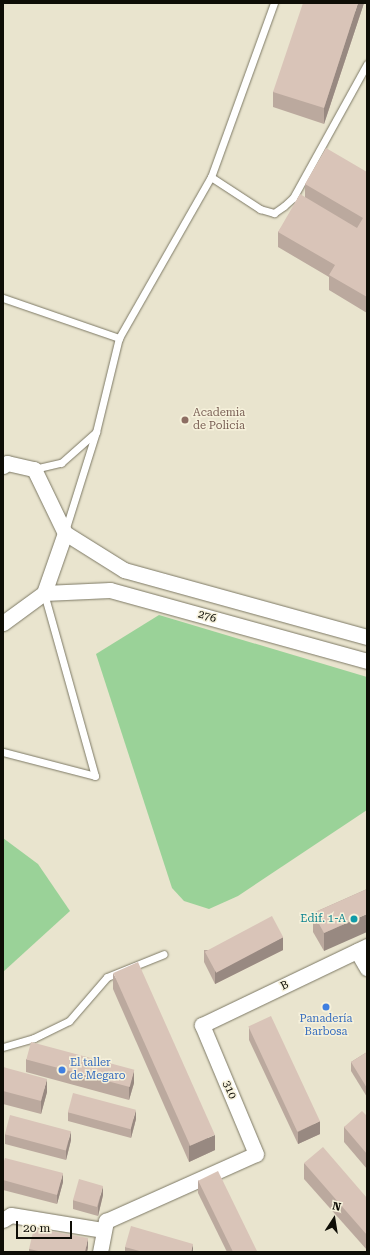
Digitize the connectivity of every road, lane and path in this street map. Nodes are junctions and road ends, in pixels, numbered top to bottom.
1 (274, 3) edge
2 (367, 64) edge
3 (210, 177) junction
4 (3, 298) edge
5 (119, 338) junction
6 (96, 432) junction
7 (3, 466) edge
8 (34, 469) junction
9 (65, 533) junction
10 (44, 593) junction
11 (3, 622) edge
12 (367, 637) edge
13 (367, 661) edge
14 (3, 752) edge
15 (362, 949) edge
16 (164, 954) dead end
17 (367, 968) edge
18 (202, 1025) joint
19 (3, 1047) edge
20 (3, 1220) edge
21 (104, 1230) junction
22 (100, 1252) edge

1 - 3 lane
2 - 3 lane
3 - 5 lane
4 - 5 lane
5 - 6 lane
6 - 8 lane
6 - 9 lane
7 - 8 street
8 - 9 street
9 - 10 street
9 - 12 street, 276
10 - 11 street
10 - 13 street, 276
10 - 14 lane
15 - 17 street
15 - 18 street, B
16 - 19 lane
18 - 21 street, 310
20 - 21 street
21 - 22 street

